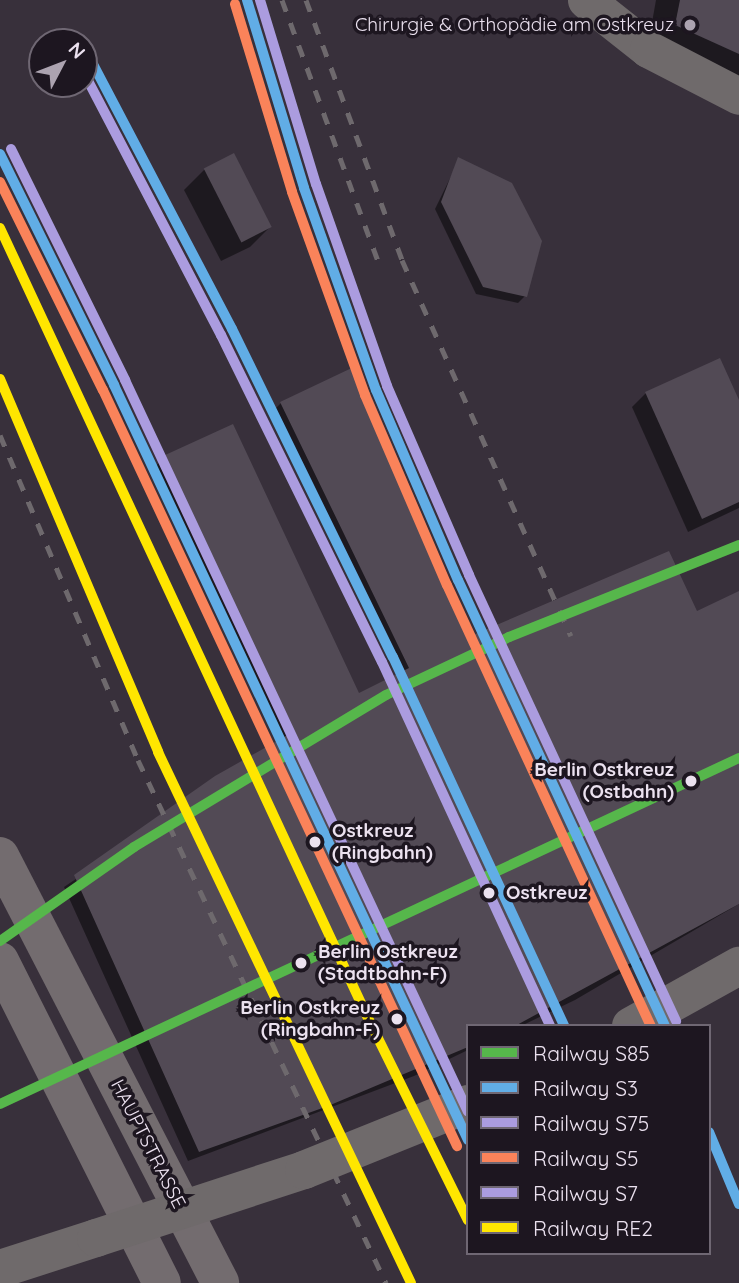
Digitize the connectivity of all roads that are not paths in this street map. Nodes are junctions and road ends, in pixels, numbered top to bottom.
1 (604, 6) edge
2 (739, 96) edge
3 (0, 856) edge
4 (0, 961) edge
5 (739, 966) edge
6 (635, 1024) edge
7 (466, 1105) edge
8 (0, 1269) edge
9 (162, 1283) edge
10 (220, 1283) edge

1 - 2 street
3 - 10 main road, HAUPTSTRASSE
4 - 9 main road
5 - 6 street
7 - 8 street, bridge

